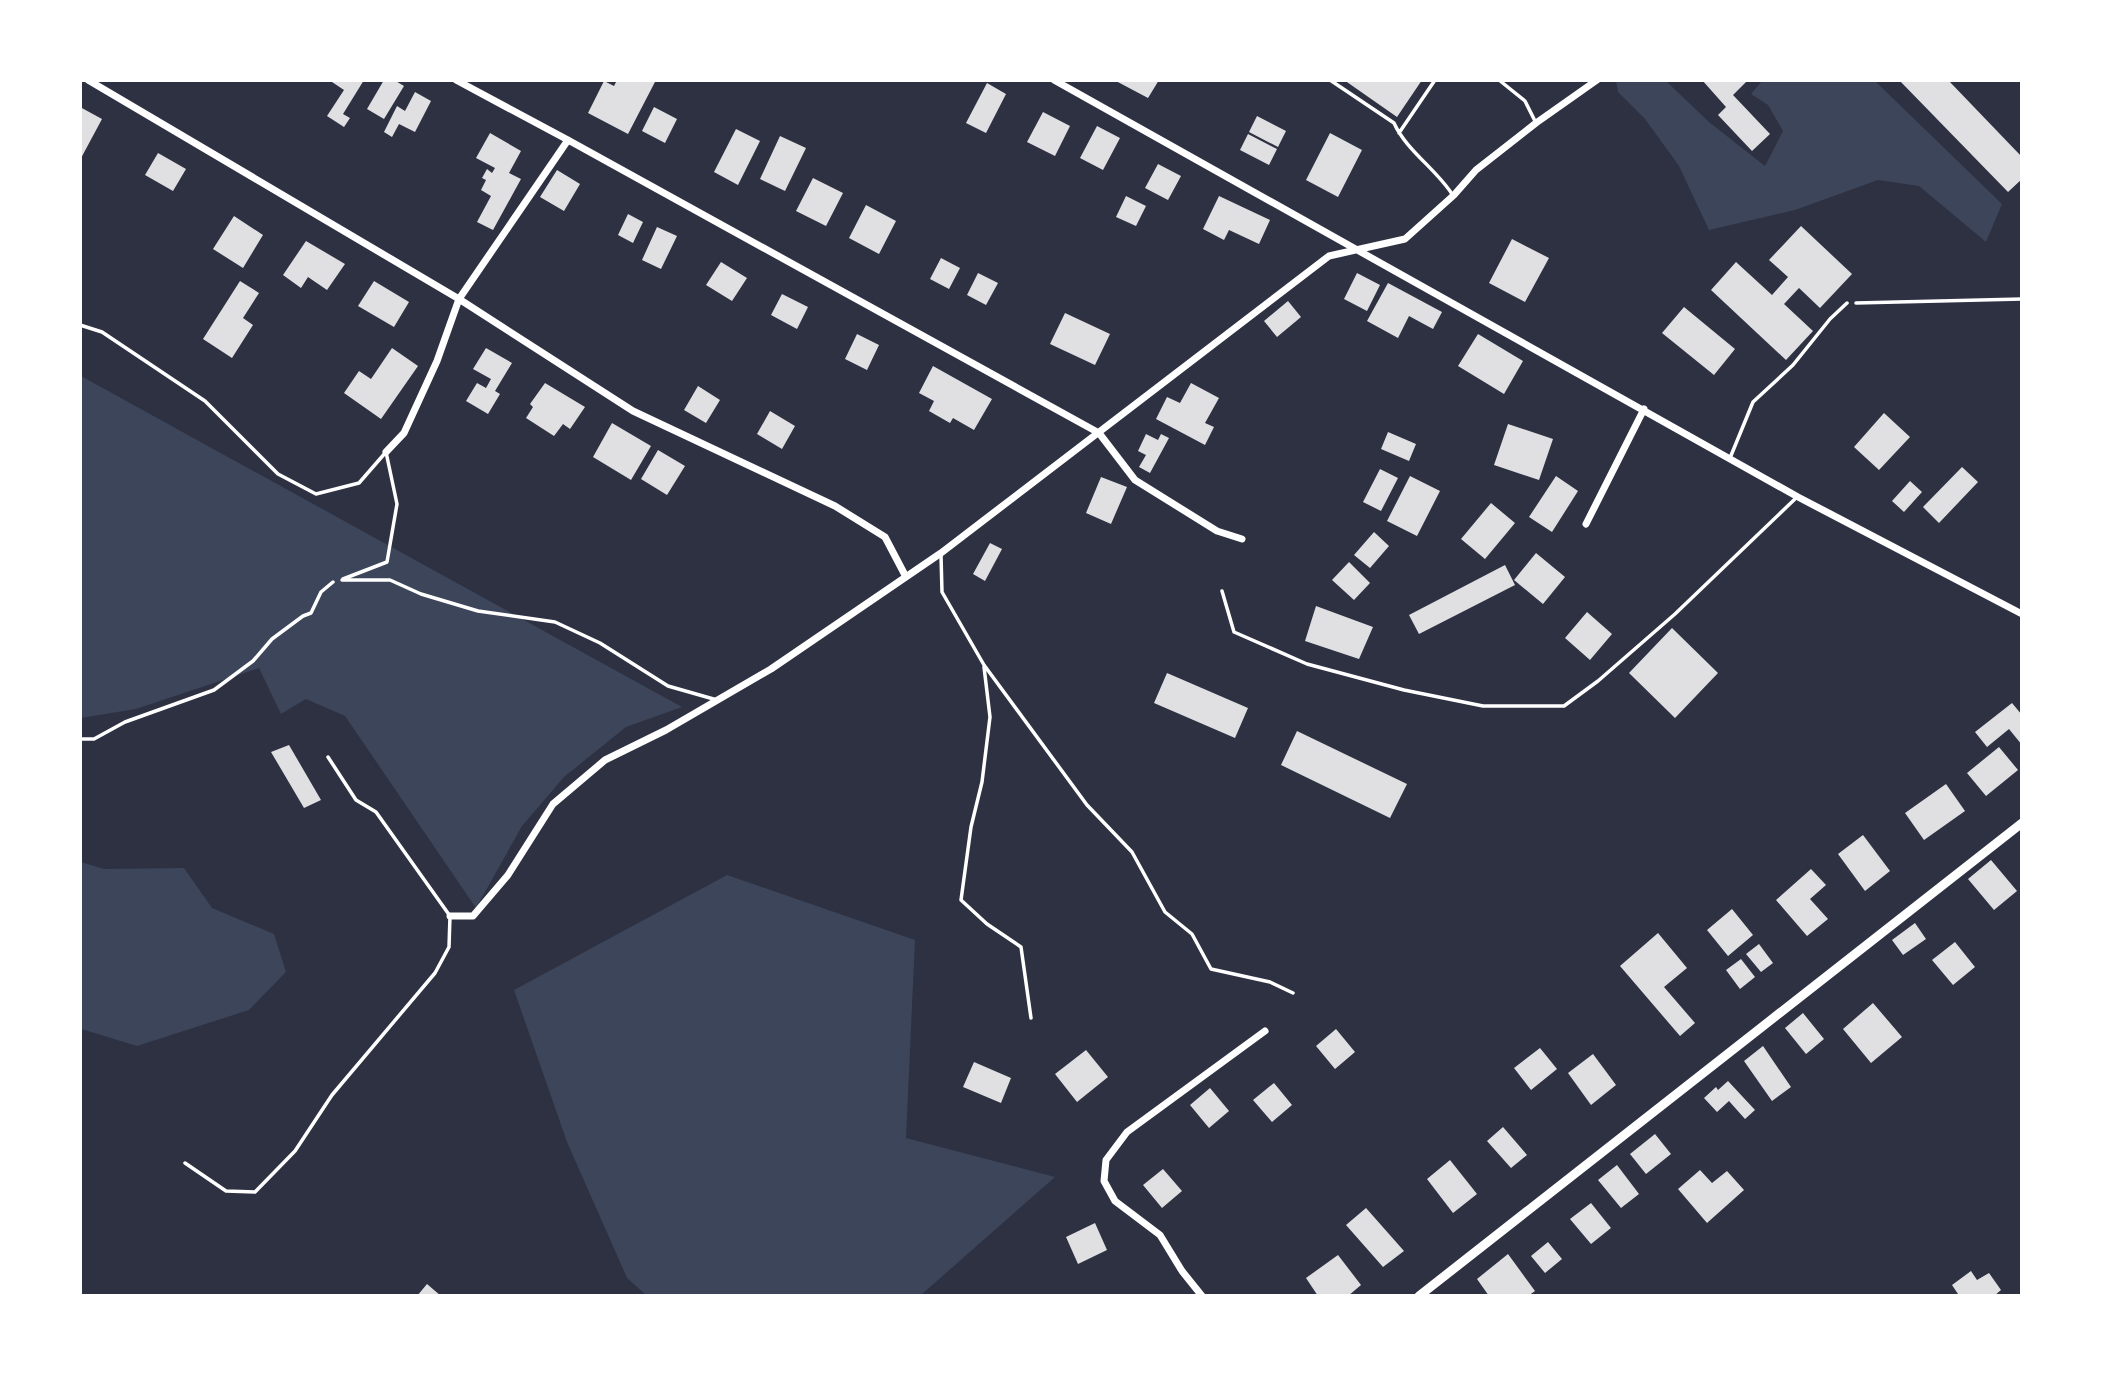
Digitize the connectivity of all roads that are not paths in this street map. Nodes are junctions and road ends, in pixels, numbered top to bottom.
1 (89, 80) edge
2 (456, 80) edge
3 (1054, 80) edge
4 (1330, 80) edge
5 (1435, 80) edge
6 (1499, 80) edge
7 (1597, 80) edge
8 (1536, 123) junction
9 (1399, 133) junction
10 (568, 140) junction
11 (1454, 195) junction
12 (1357, 249) junction
13 (459, 299) junction
14 (1847, 303) road end
15 (80, 325) edge
16 (1644, 409) junction
17 (1099, 433) junction
18 (386, 452) junction
19 (1730, 458) junction
20 (1798, 497) junction
21 (1586, 524) dead end
22 (1242, 539) dead end
23 (941, 553) junction
24 (906, 577) junction
25 (1222, 591) dead end
26 (2021, 614) edge
27 (984, 665) junction
28 (717, 700) junction
29 (328, 757) dead end
30 (2021, 823) edge
31 (450, 916) junction
32 (1293, 993) dead end
33 (1031, 1018) dead end
34 (1265, 1031) dead end
35 (185, 1163) dead end
36 (1202, 1296) edge
37 (1419, 1296) edge

1 - 13 street
2 - 10 street
3 - 12 street
4 - 9 lane
5 - 9 lane
6 - 8 lane
7 - 8 street
8 - 11 street
9 - 11 lane
10 - 13 street
10 - 17 street
11 - 12 street
12 - 16 street
12 - 17 street
13 - 18 street
13 - 24 street
14 - 19 lane
15 - 18 lane
16 - 19 street
16 - 21 street
17 - 22 street
17 - 23 street
18 - 28 lane
19 - 20 street
20 - 25 lane
20 - 26 street
23 - 24 street
23 - 27 lane
24 - 28 street
27 - 32 lane
27 - 33 lane
28 - 31 street
29 - 31 lane
30 - 37 street
31 - 35 lane
34 - 36 street

